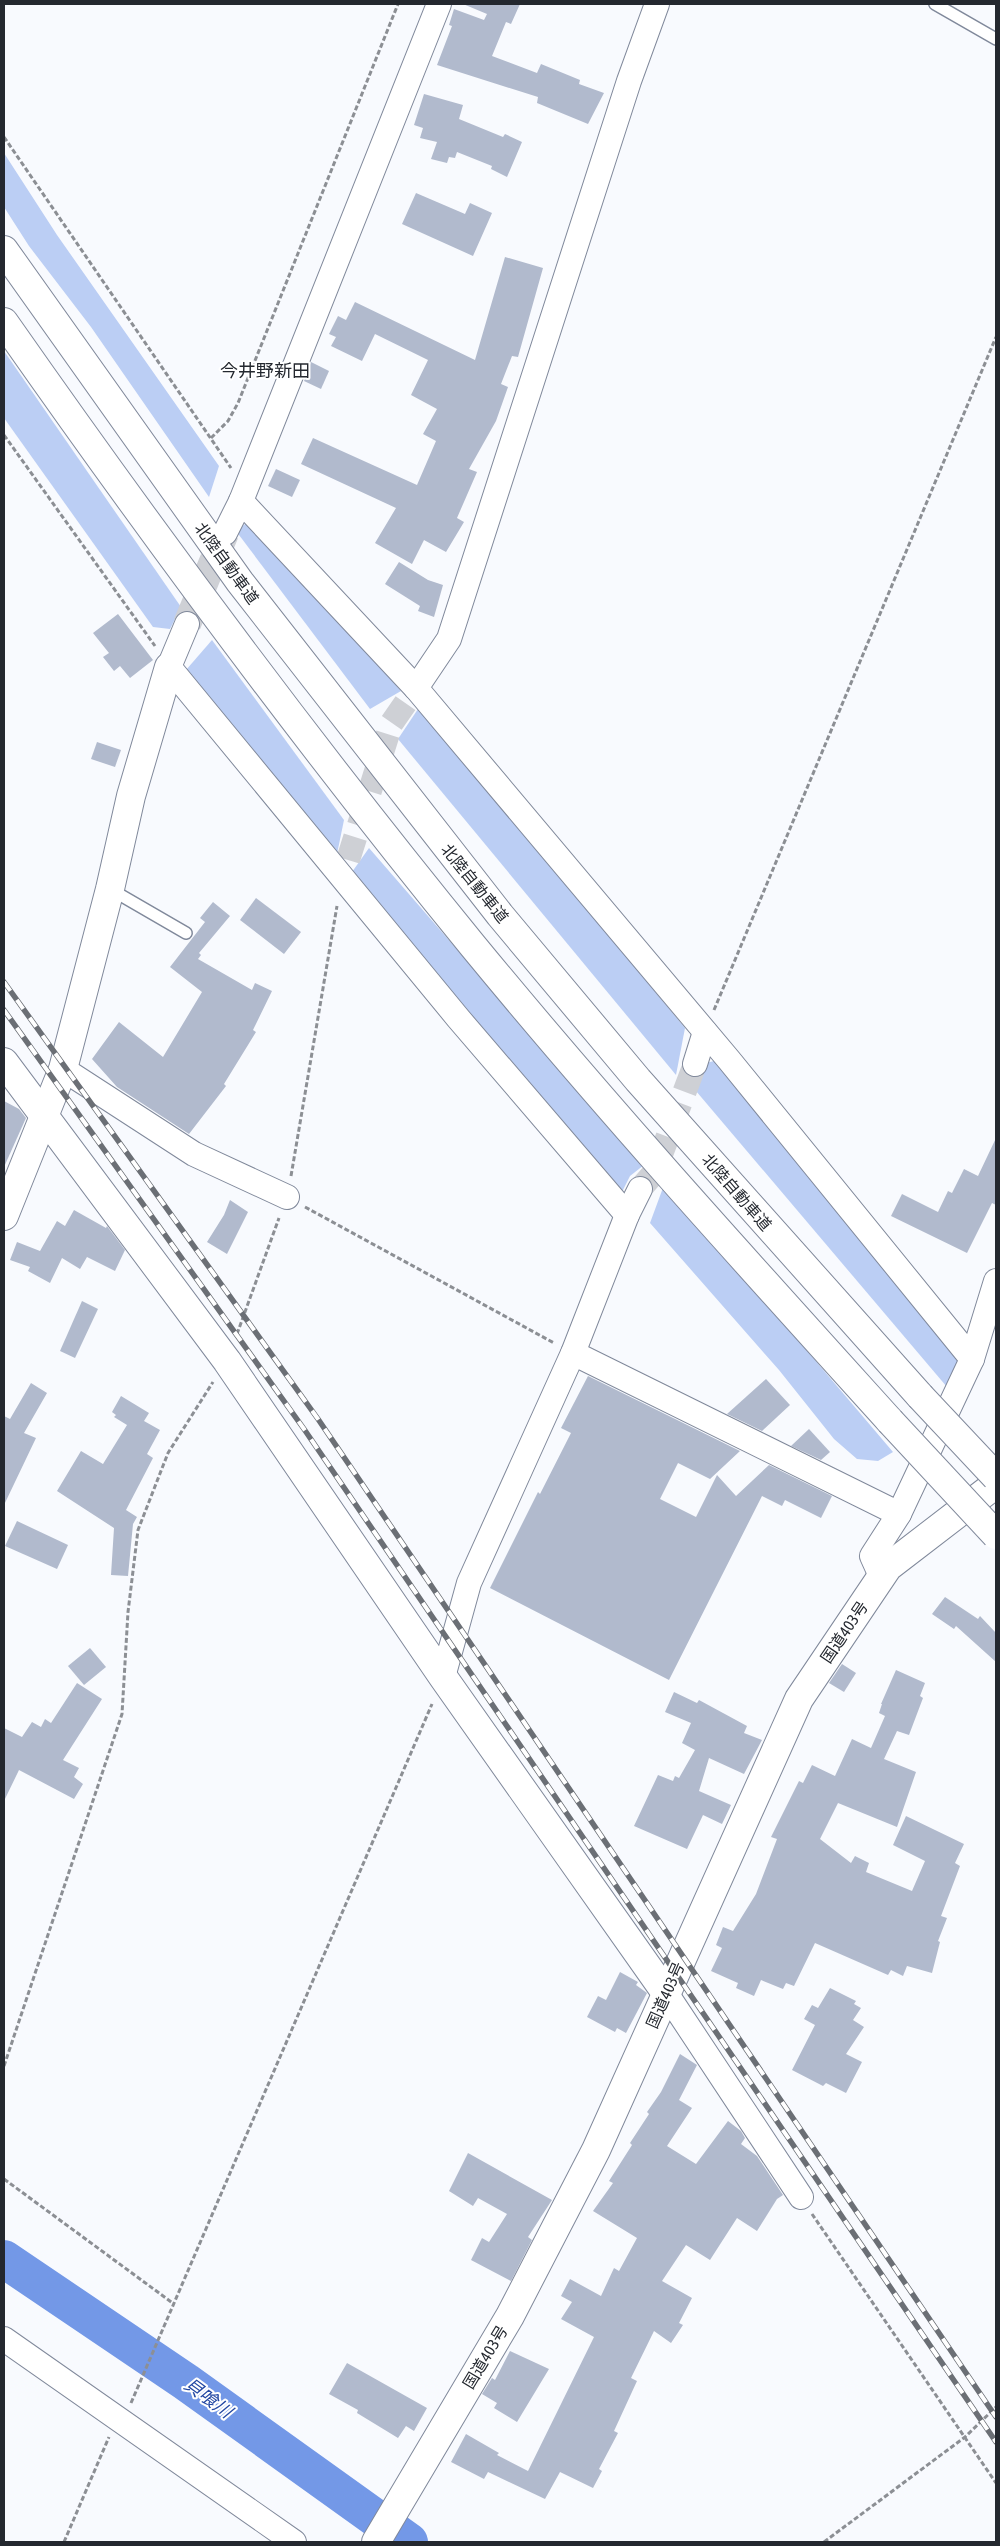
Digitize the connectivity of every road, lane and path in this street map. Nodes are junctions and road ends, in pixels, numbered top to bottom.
1 (398, 4) edge
2 (439, 4) edge
3 (656, 4) edge
4 (935, 4) edge
5 (996, 39) edge
6 (4, 137) edge
7 (4, 250) edge
8 (4, 322) edge
9 (996, 337) edge
10 (4, 435) edge
11 (212, 438) junction
12 (245, 491) junction
13 (225, 533) tunnel mouth
14 (187, 624) tunnel mouth
15 (169, 667) junction
16 (416, 688) junction
17 (345, 869) junction
18 (110, 889) junction
19 (186, 933) dead end
20 (705, 1032) junction
21 (4, 1062) edge
22 (695, 1064) tunnel mouth
23 (63, 1069) junction
24 (44, 1114) junction
25 (640, 1189) tunnel mouth
26 (287, 1197) junction
27 (627, 1215) junction
28 (4, 1216) edge
29 (996, 1281) edge
30 (573, 1353) junction
31 (972, 1359) junction
32 (227, 1361) junction
33 (996, 1477) edge
34 (996, 1484) edge
35 (900, 1514) junction
36 (996, 1535) edge
37 (881, 1576) junction
38 (443, 1677) junction
39 (666, 1993) junction
40 (4, 2066) edge
41 (4, 2179) edge
42 (801, 2197) joint
43 (174, 2304) junction
44 (4, 2339) edge
45 (996, 2407) edge
46 (125, 2415) junction
47 (965, 2437) junction
48 (996, 2483) edge
49 (64, 2542) edge
50 (294, 2542) edge
51 (376, 2542) edge
52 (824, 2542) edge

1 - 11 path
2 - 12 street
3 - 16 street
4 - 5 lane
6 - 11 path
7 - 33 main road, 北陸自動車道, bridge
8 - 36 main road, bridge
9 - 20 path
10 - 15 path
11 - 12 path
12 - 13 street
12 - 16 street
14 - 15 street
15 - 17 street
15 - 18 main road
16 - 20 street
17 - 26 path
17 - 27 street
18 - 19 lane
18 - 23 main road
20 - 22 street
20 - 31 street
21 - 24 main road
23 - 24 main road
23 - 26 street
24 - 28 main road
24 - 32 main road
25 - 27 street
26 - 30 path
26 - 32 path
27 - 30 street
29 - 31 street
30 - 35 street
30 - 38 street
31 - 35 street
32 - 38 main road
32 - 40 path
34 - 37 main road, 国道403号
35 - 37 street
37 - 39 main road, 国道403号
38 - 39 main road
38 - 43 path
39 - 42 street
39 - 51 main road, 国道403号
41 - 43 path
42 - 47 path
43 - 46 path
44 - 46 street
45 - 47 path
46 - 49 path
46 - 50 street
47 - 48 path
47 - 52 path

